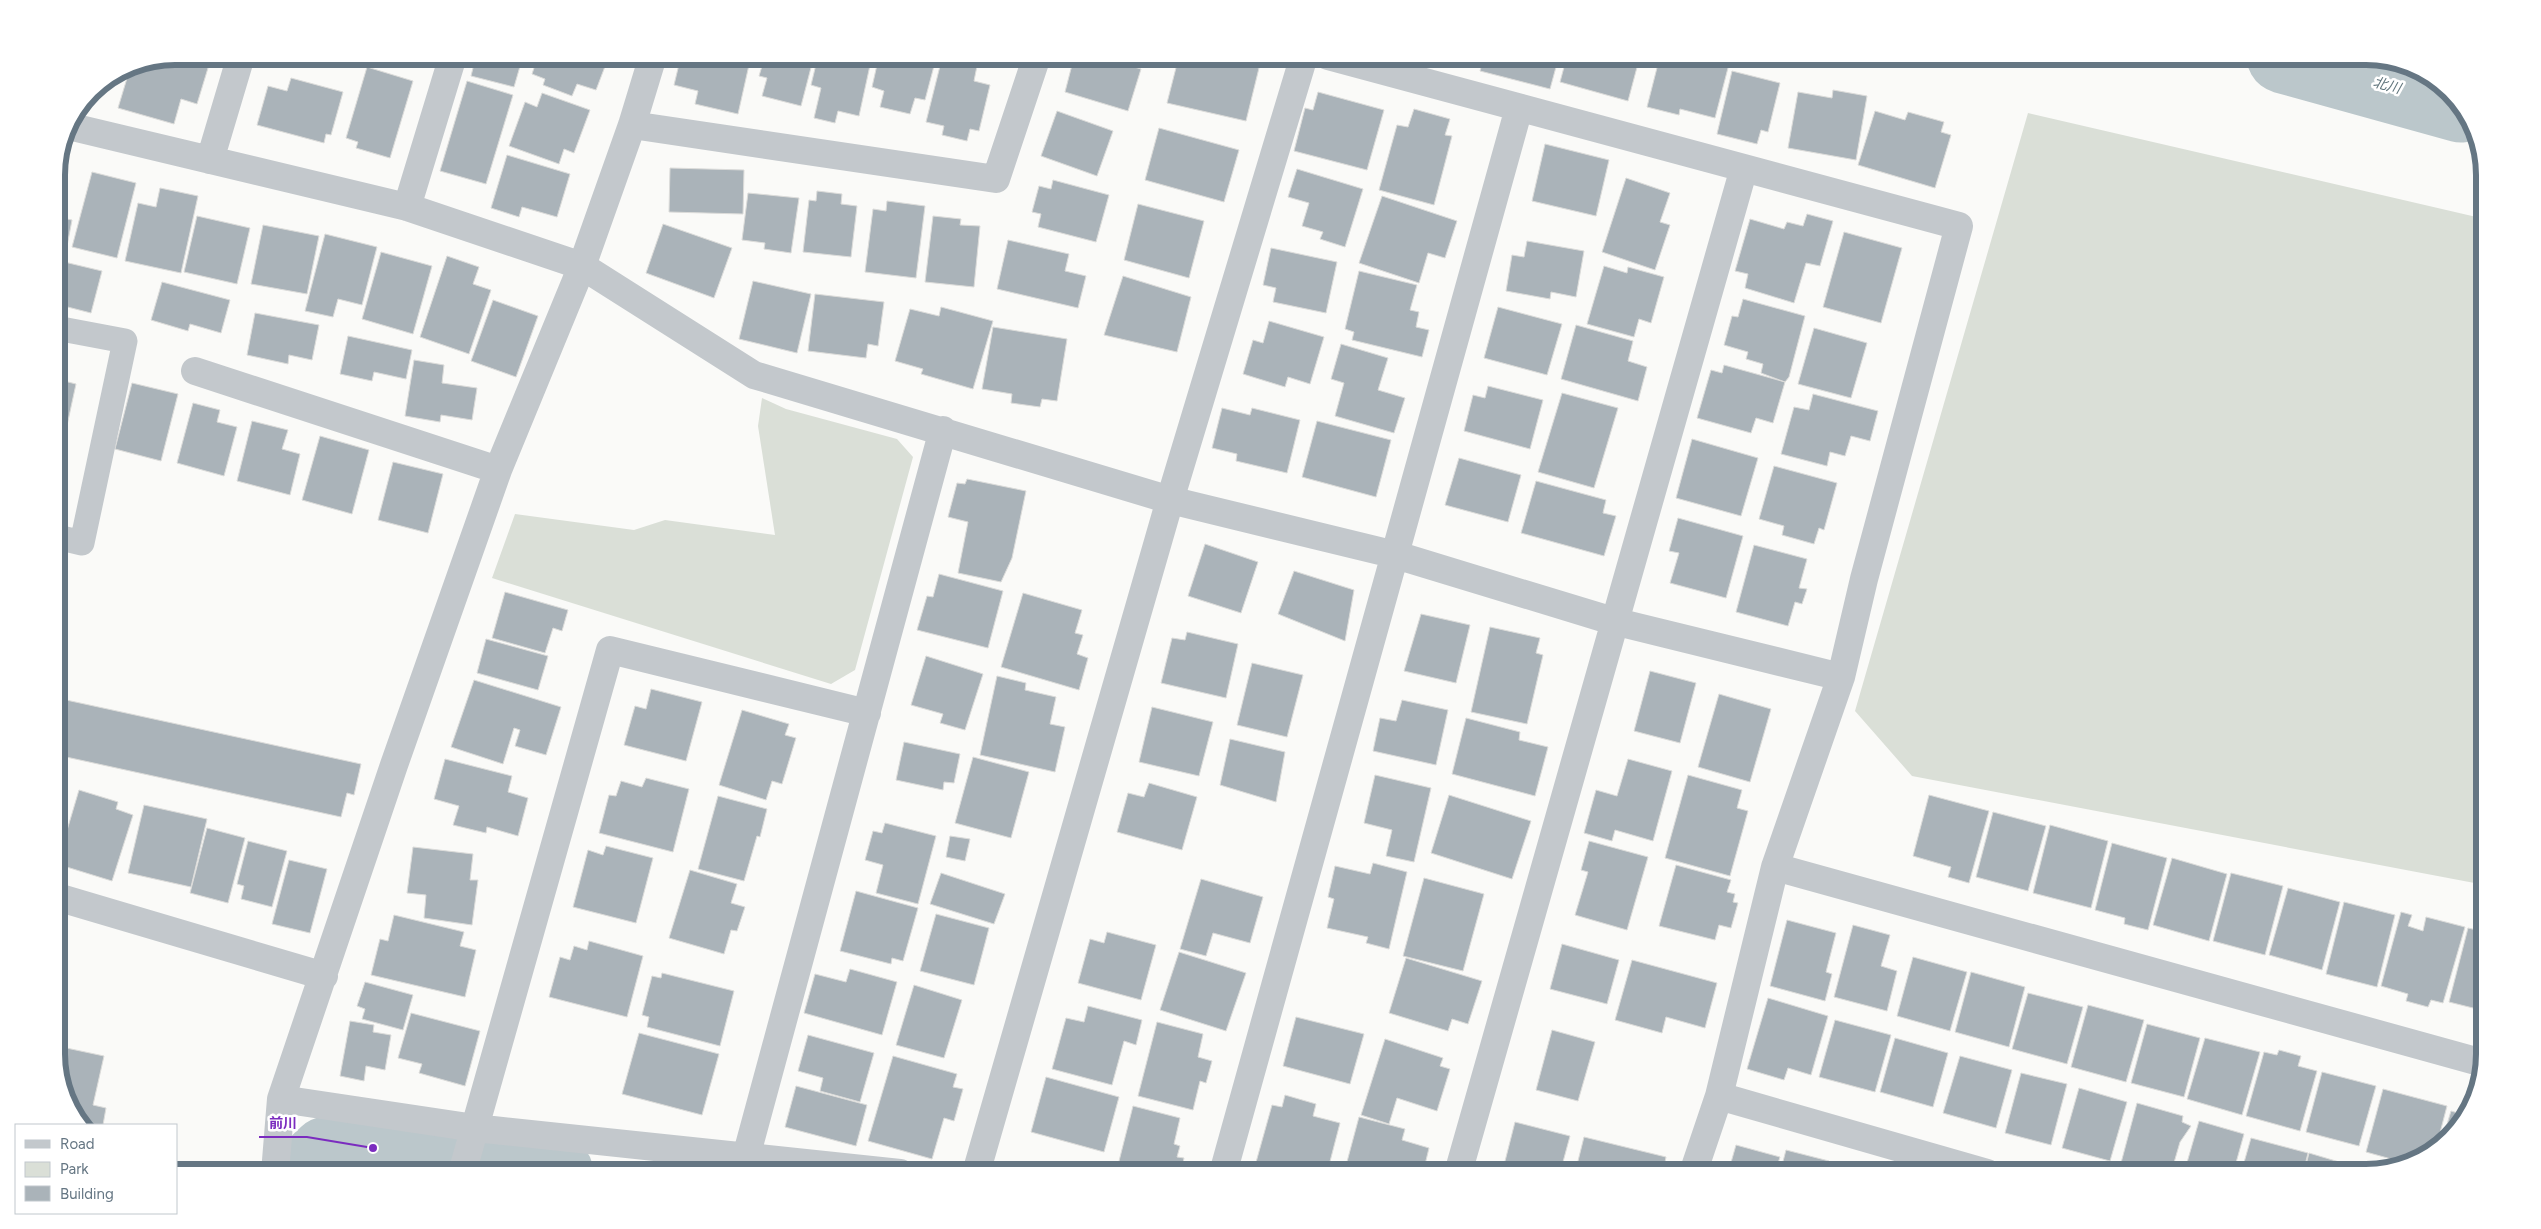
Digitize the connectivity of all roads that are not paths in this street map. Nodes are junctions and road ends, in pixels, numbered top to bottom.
1 (238, 65) edge
2 (450, 65) edge
3 (650, 65) edge
4 (1034, 65) edge
5 (1301, 65) edge
6 (1361, 65) edge
7 (1519, 108) junction
8 (632, 125) junction
9 (75, 128) edge
10 (210, 160) junction
11 (1744, 168) junction
12 (407, 207) junction
13 (582, 266) junction
14 (65, 330) edge
15 (196, 371) dead end
16 (943, 430) junction
17 (498, 470) junction
18 (1170, 500) junction
19 (65, 539) edge
20 (1396, 556) junction
21 (1613, 621) junction
22 (1840, 677) junction
23 (867, 713) junction
24 (1774, 867) junction
25 (65, 900) edge
26 (324, 976) junction
27 (2476, 1061) edge
28 (1719, 1096) junction
29 (281, 1099) junction
30 (473, 1136) junction
31 (746, 1156) junction
32 (276, 1164) edge
33 (465, 1164) edge
34 (818, 1164) edge
35 (979, 1164) edge
36 (1226, 1164) edge
37 (1461, 1164) edge
38 (1697, 1164) edge
39 (1956, 1164) edge

1 - 10 street
2 - 12 street
3 - 8 street
4 - 8 street
5 - 18 street
6 - 7 street
7 - 11 street
7 - 20 street
8 - 13 street
9 - 10 street
10 - 12 street
11 - 21 street
11 - 22 street
12 - 13 street
13 - 16 street
13 - 17 street
14 - 19 lane
15 - 17 street
16 - 18 street
16 - 23 street
17 - 26 street
18 - 20 street
18 - 35 street
20 - 21 street
20 - 36 street
21 - 22 street
21 - 37 street
22 - 24 street
23 - 30 street
23 - 31 street
24 - 27 street
24 - 28 street
25 - 26 street
26 - 29 street
28 - 38 street
28 - 39 street
29 - 30 street
29 - 32 street
30 - 31 street
30 - 33 street
31 - 34 street

